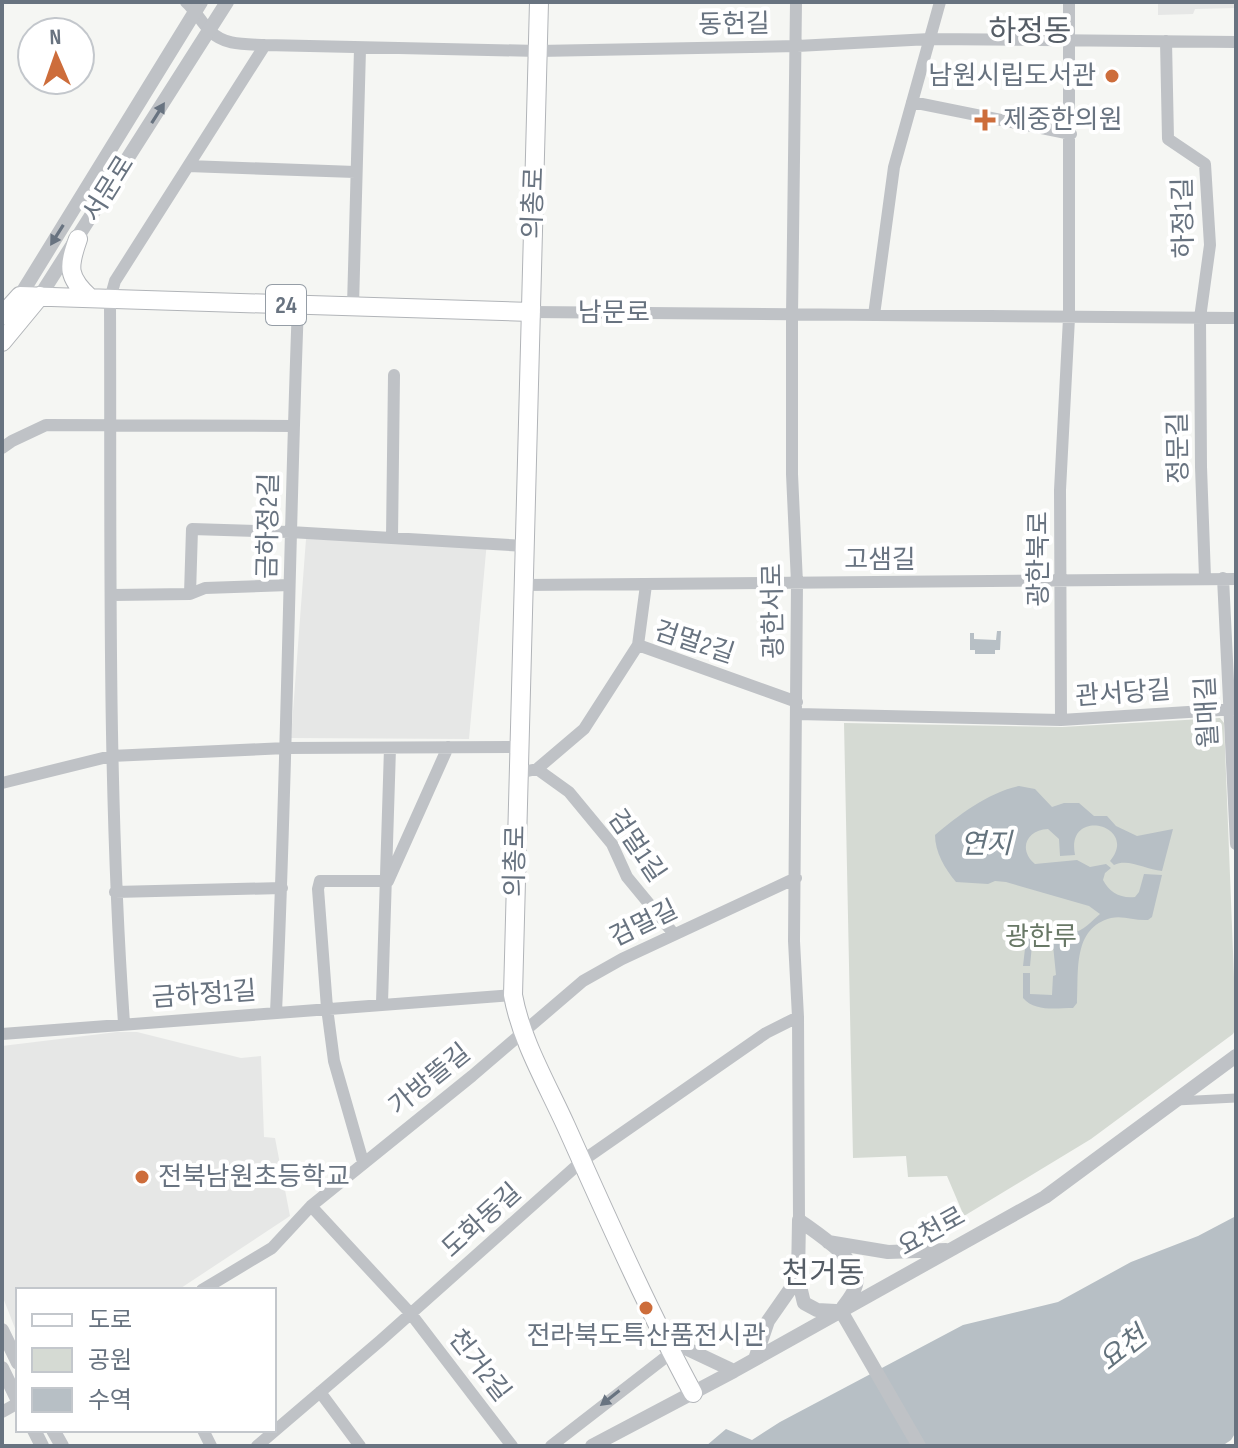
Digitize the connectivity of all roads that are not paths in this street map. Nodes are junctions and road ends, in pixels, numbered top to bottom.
1 (227, 2) edge
2 (539, 2) edge
3 (796, 2) edge
4 (940, 2) edge
5 (1069, 2) edge
6 (194, 5) edge
7 (210, 31) junction
8 (930, 39) junction
9 (1069, 41) junction
10 (1166, 41) junction
11 (1236, 42) edge
12 (265, 45) junction
13 (797, 46) junction
14 (360, 49) junction
15 (538, 51) junction
16 (912, 102) junction
17 (1071, 134) junction
18 (188, 166) junction
19 (355, 172) junction
20 (78, 239) junction
21 (11, 296) edge
22 (40, 296) junction
23 (90, 298) junction
24 (110, 299) junction
25 (298, 305) junction
26 (353, 306) junction
27 (531, 312) junction
28 (874, 315) junction
29 (2, 316) edge
30 (792, 316) junction
31 (1069, 318) junction
32 (1200, 318) junction
33 (1236, 318) edge
34 (2, 342) edge
35 (394, 375) dead end
36 (111, 423) junction
37 (293, 426) junction
38 (2, 448) edge
39 (290, 532) junction
40 (392, 538) junction
41 (525, 546) junction
42 (1205, 578) junction
43 (1229, 579) edge
44 (1061, 581) junction
45 (797, 583) junction
46 (289, 585) junction
47 (524, 585) junction
48 (646, 585) junction
49 (190, 594) junction
50 (112, 595) junction
51 (638, 645) junction
52 (797, 708) junction
53 (1233, 709) edge
54 (1061, 720) junction
55 (448, 747) junction
56 (519, 747) junction
57 (286, 748) junction
58 (390, 748) junction
59 (111, 756) junction
60 (528, 771) junction
61 (2, 783) edge
62 (1236, 844) edge
63 (796, 878) junction
64 (388, 881) junction
65 (282, 888) junction
66 (115, 892) junction
67 (674, 934) junction
68 (513, 995) junction
69 (382, 1003) junction
70 (327, 1008) junction
71 (276, 1012) junction
72 (798, 1017) junction
73 (124, 1023) junction
74 (524, 1031) junction
75 (2, 1034) edge
76 (1236, 1056) edge
77 (1236, 1098) edge
78 (1176, 1101) junction
79 (582, 1161) junction
80 (363, 1162) junction
81 (311, 1206) junction
82 (799, 1220) junction
83 (828, 1242) junction
84 (950, 1250) junction
85 (798, 1278) junction
86 (205, 1288) edge
87 (841, 1311) junction
88 (411, 1314) junction
89 (2, 1331) edge
90 (668, 1346) junction
91 (16, 1359) edge
92 (755, 1359) junction
93 (2, 1368) edge
94 (734, 1371) junction
95 (320, 1392) junction
96 (693, 1393) junction
97 (16, 1398) edge
98 (276, 1430) edge
99 (273, 1432) edge
100 (257, 1446) edge
101 (360, 1446) edge
102 (512, 1446) edge
103 (551, 1446) edge
104 (592, 1446) edge
105 (919, 1446) edge

1 - 7 street, 서문로
2 - 15 main road, 의총로
3 - 13 street, 광한서로
4 - 8 street
5 - 9 street, 광한북로
6 - 7 street, 서문로
6 -> 21 street, 서문로
7 - 12 street
20 -> 7 street, 서문로
8 - 9 street, 동헌길
8 - 13 street, 동헌길
8 - 16 street
9 - 10 street, 동헌길
9 - 17 street, 광한북로
10 - 11 street, 동헌길
10 - 32 street, 하정1길
12 - 14 street
12 - 18 street
13 - 15 street, 동헌길
13 - 30 street, 광한서로
14 - 15 street
14 - 19 street
15 - 27 main road, 의총로
16 - 17 street
16 - 28 street
17 - 31 street, 광한북로
18 - 19 street
18 - 24 street
19 - 26 street
20 - 22 street, 서문로
20 - 23 main road
21 - 22 main road, 남문로 / 24
21 - 29 main road, 서문로
22 - 23 main road, 남문로 / 24
22 - 34 main road, 서문로
23 - 24 main road, 남문로 / 24
24 - 25 main road, 남문로 / 24
24 - 36 street, 금하정1길
25 - 26 main road, 남문로 / 24
25 - 37 street, 금하정2길
26 - 27 main road, 남문로 / 24
27 - 30 street, 남문로
27 - 41 main road, 의총로
28 - 30 street, 남문로
28 - 31 street, 남문로
30 - 45 street, 광한서로
31 - 32 street, 남문로
31 - 44 street, 광한북로
32 - 33 street, 남문로
32 - 42 street, 정문길
35 - 40 street
36 - 37 street
36 - 38 street
36 - 50 street, 금하정1길
37 - 39 street, 금하정2길
39 - 40 street
39 - 46 street, 금하정2길
39 - 49 street
40 - 41 street
41 - 47 main road, 의총로
42 - 43 street, 고샘길
42 - 44 street, 고샘길
43 - 53 street, 월매길
44 - 45 street, 고샘길
44 - 54 street, 광한북로
45 - 48 street, 고샘길
45 - 52 street, 광한서로
46 - 49 street
46 - 57 street, 금하정2길
47 - 48 street, 고샘길
47 - 56 main road, 의총로
48 - 51 street
49 - 50 street
50 - 59 street, 금하정1길
51 - 52 street, 검멀2길
51 - 60 street, 검멀2길
52 - 54 street
52 - 63 street, 광한서로
53 - 54 street, 관서당길
53 - 62 street, 월매길
55 - 56 street
55 - 58 street
55 - 64 street
56 - 60 main road, 의총로
57 - 58 street
57 - 59 street
57 - 65 street, 금하정2길
58 - 64 street
59 - 61 street
59 - 66 street, 금하정1길
60 - 67 street, 검멀1길
60 - 68 main road, 의총로
63 - 67 street, 검멀길
63 - 72 street, 광한서로
64 - 69 street
64 - 70 street
65 - 66 street
65 - 71 street, 금하정2길
66 - 73 street, 금하정1길
67 - 74 street, 검멀길
68 - 69 street
68 - 74 main road, 의총로
69 - 70 street
70 - 71 street
70 - 80 street, 가방뜰길
71 - 73 street, 금하정1길
72 - 79 street
72 - 82 street, 광한서로
73 - 75 street
74 - 79 main road, 의총로
74 - 80 street, 가방뜰길
76 - 78 street, 요천로
77 - 78 street
78 - 84 street, 요천로
79 - 88 street, 도화동길
79 - 90 main road, 의총로
80 - 81 street, 가방뜰길
81 - 86 street, 가방뜰길
81 - 88 street
82 - 83 street
82 - 85 street
83 - 84 street
83 - 87 street
84 - 87 street, 요천로
85 - 87 street
85 - 92 street
87 - 92 street, 요천로
87 - 105 street
88 - 95 street, 도화동길
88 - 102 street, 천거2길
89 - 91 street
90 - 94 street
90 - 96 main road, 의총로
90 -> 103 street
92 - 94 street, 요천로
93 - 97 street
94 - 96 street, 요천로
95 - 98 street, 도화동길
95 - 101 street
96 - 104 street, 요천로
99 - 100 street, 도화동길

